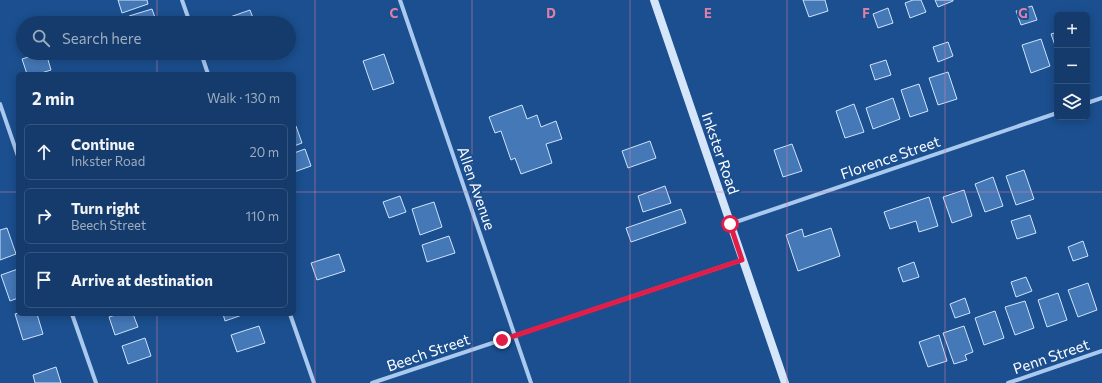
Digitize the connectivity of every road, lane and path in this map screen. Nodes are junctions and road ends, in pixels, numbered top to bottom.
1 (182, 0) edge
2 (400, 0) edge
3 (654, 0) edge
4 (188, 16) edge
5 (203, 60) edge
6 (207, 72) edge
7 (1102, 98) edge
8 (1090, 102) edge
9 (0, 104) edge
10 (1054, 114) edge
11 (16, 150) edge
12 (730, 224) junction
13 (742, 260) junction
14 (73, 316) edge
15 (291, 316) edge
16 (515, 335) junction
17 (1102, 351) edge
18 (96, 383) edge
19 (314, 383) edge
20 (372, 383) edge
21 (532, 383) edge
22 (785, 383) edge
23 (1008, 383) edge

1 - 4 street
2 - 16 street, Allen Avenue
3 - 12 main road, Inkster Road
5 - 6 street
7 - 8 street
9 - 11 street
10 - 12 street, Florence Street
12 - 13 main road, Inkster Road
13 - 16 street, Beech Street
13 - 22 main road, Inkster Road
14 - 18 street
15 - 19 street
16 - 20 street, Beech Street
16 - 21 street, Allen Avenue
17 - 23 street, Penn Street

